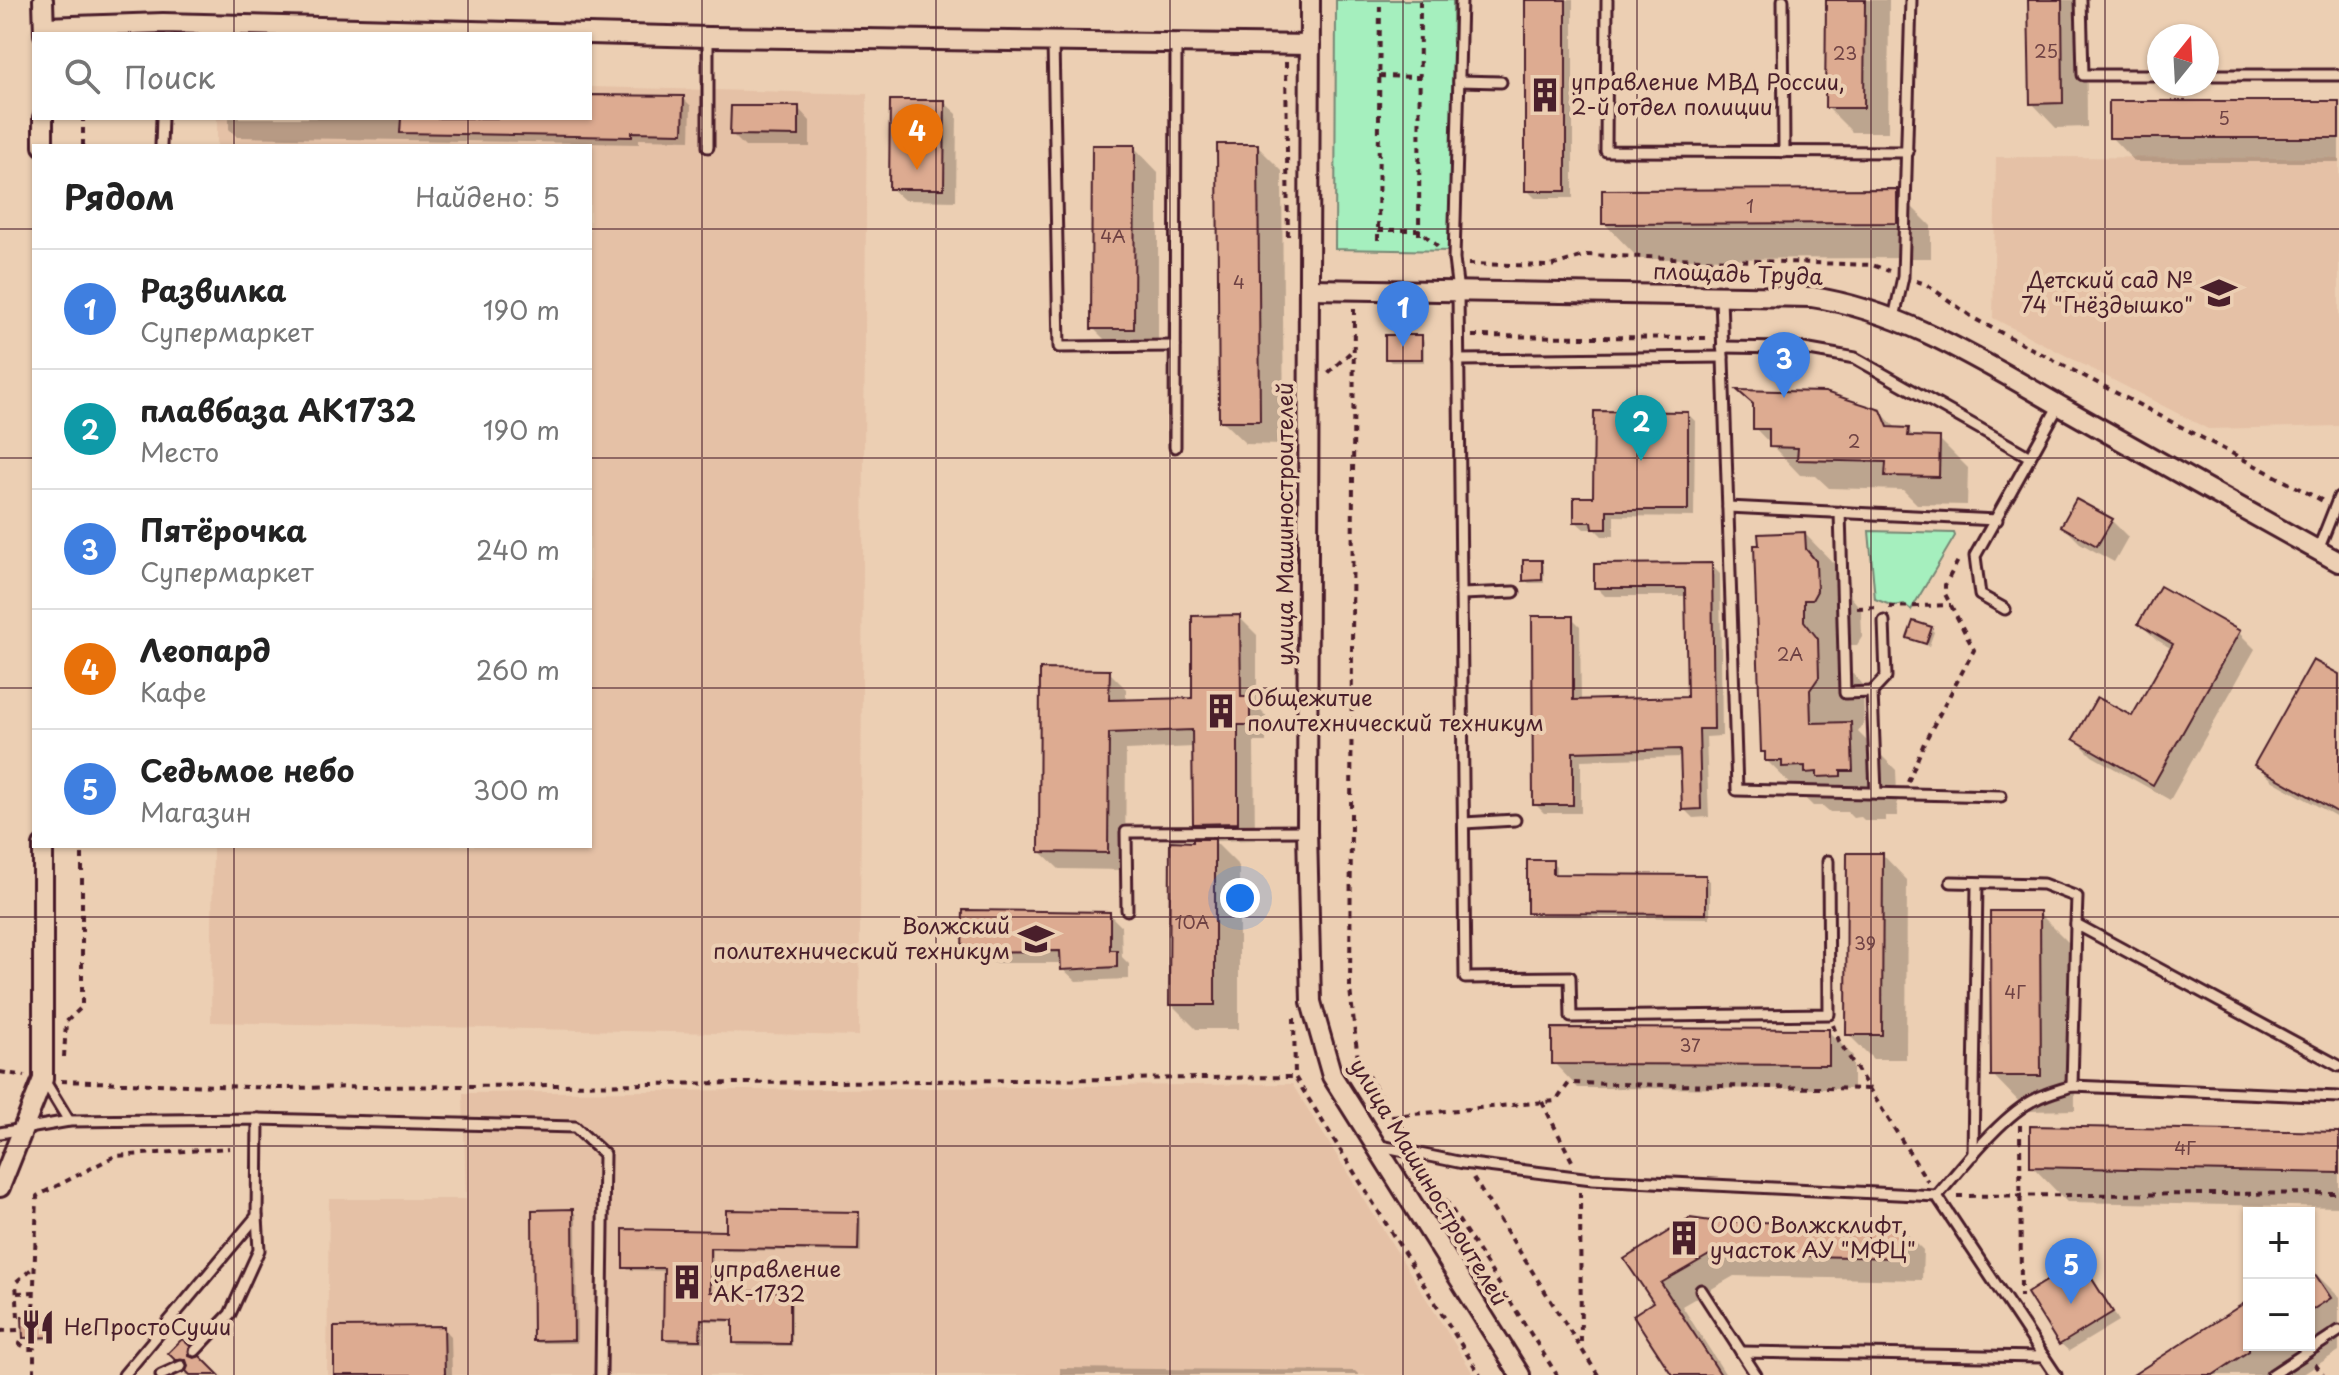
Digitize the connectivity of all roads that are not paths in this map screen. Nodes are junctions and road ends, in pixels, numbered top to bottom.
1 (43, 0) edge
2 (1310, 0) edge
3 (1461, 0) edge
4 (1607, 0) edge
5 (1783, 0) edge
6 (1911, 0) edge
7 (2081, 0) edge
8 (163, 28) edge
9 (44, 31) edge
10 (405, 32) edge
11 (592, 35) edge
12 (708, 37) junction
13 (1053, 42) junction
14 (1176, 44) junction
15 (1310, 45) junction
16 (2147, 75) edge
17 (2219, 75) edge
18 (2339, 75) edge
19 (1459, 81) junction
20 (1501, 82) dead end
21 (43, 120) edge
22 (162, 120) edge
23 (43, 144) edge
24 (161, 144) edge
25 (708, 147) dead end
26 (1784, 152) junction
27 (1908, 152) junction
28 (1310, 289) junction
29 (1458, 292) junction
30 (1721, 296) junction
31 (1894, 318) junction
32 (1175, 346) junction
33 (1722, 347) junction
34 (1458, 360) junction
35 (2059, 405) junction
36 (1175, 447) dead end
37 (2030, 457) junction
38 (2339, 497) edge
39 (1728, 507) junction
40 (1840, 512) junction
41 (1997, 520) junction
42 (2318, 550) junction
43 (2339, 562) edge
44 (1514, 592) dead end
45 (1461, 594) junction
46 (2005, 609) dead end
47 (1884, 621) dead end
48 (1872, 692) junction
49 (1876, 793) junction
50 (2001, 796) dead end
51 (1515, 820) dead end
52 (1464, 823) junction
53 (1307, 831) junction
54 (43, 848) edge
55 (1828, 861) dead end
56 (1951, 882) dead end
57 (1977, 884) junction
58 (1127, 910) dead end
59 (2076, 924) junction
60 (2339, 1066) edge
61 (42, 1079) junction
62 (2072, 1086) junction
63 (2339, 1097) edge
64 (258, 1119) junction
65 (69, 1121) junction
66 (21, 1130) junction
67 (0, 1133) edge
68 (1375, 1145) junction
69 (1973, 1155) junction
70 (0, 1187) edge
71 (1937, 1196) junction
72 (257, 1216) junction
73 (1701, 1290) dead end
74 (2339, 1331) edge
75 (195, 1351) dead end
76 (1741, 1352) junction
77 (2044, 1357) junction
78 (181, 1366) dead end
79 (124, 1375) edge
80 (161, 1375) edge
81 (601, 1375) edge
82 (1520, 1375) edge
83 (1756, 1375) edge
84 (2056, 1375) edge
85 (2272, 1375) edge

1 - 9 street
2 - 15 street, улица Машиностроителей
3 - 19 lane
4 - 26 lane
5 - 26 lane
6 - 27 lane
7 - 16 lane
8 - 9 street
8 - 10 street
11 - 12 street
12 - 13 street
12 - 25 lane
13 - 14 street
13 - 32 lane
14 - 15 street
14 - 32 lane
15 - 28 street, улица Машиностроителей
17 - 18 lane
19 - 20 lane
19 - 29 lane
21 - 23 street
22 - 24 lane
26 - 27 lane
27 - 31 lane
28 - 29 street, площадь Труда
28 - 53 street, улица Машиностроителей
29 - 30 street, площадь Труда
29 - 34 lane
30 - 31 street, площадь Труда
30 - 33 lane
31 - 35 street, площадь Труда
32 - 36 lane
33 - 34 lane
33 - 37 lane
33 - 39 lane
34 - 45 lane
35 - 37 lane
35 - 42 street, площадь Труда
37 - 41 lane
38 - 42 lane
39 - 40 lane
39 - 49 lane
40 - 41 lane
40 - 48 lane
41 - 46 lane
42 - 43 street, площадь Труда
44 - 45 lane
45 - 52 lane
47 - 48 lane
48 - 49 lane
49 - 50 lane
51 - 52 lane
52 - 55 lane
53 - 58 lane
53 - 68 street, улица Машиностроителей
54 - 61 street
56 - 57 lane
57 - 59 lane
57 - 69 lane
59 - 60 lane
59 - 62 lane
61 - 65 lane
61 - 66 street
62 - 63 lane
62 - 69 lane
64 - 65 lane
64 - 72 lane
64 - 81 lane
65 - 66 lane
66 - 67 lane
66 - 70 street
68 - 71 lane
68 - 82 street, улица Машиностроителей
69 - 71 lane
71 - 77 lane
72 - 75 lane
72 - 79 lane
73 - 76 lane
74 - 85 lane
76 - 77 lane
76 - 83 lane
77 - 84 lane
78 - 80 lane

